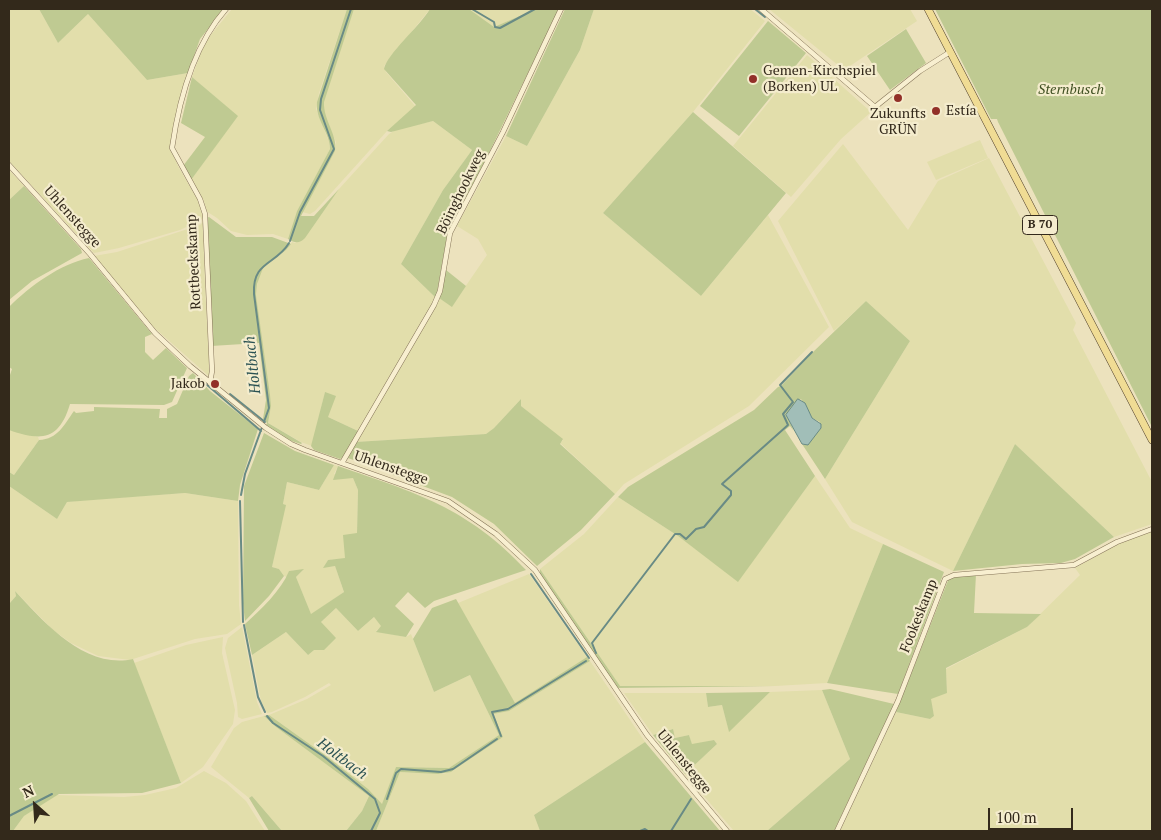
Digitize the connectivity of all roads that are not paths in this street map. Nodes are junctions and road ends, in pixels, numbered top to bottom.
1 (226, 9) edge
2 (561, 9) edge
3 (761, 9) edge
4 (928, 9) edge
5 (950, 52) junction
6 (9, 165) edge
7 (210, 383) junction
8 (1152, 440) edge
9 (342, 462) junction
10 (1152, 529) edge
11 (727, 831) edge
12 (837, 831) edge

1 - 7 street, Rottbeckskamp
2 - 9 street, Böinghookweg
3 - 5 street
4 - 5 main road, B 70
5 - 8 main road, B 70
6 - 7 street, Uhlenstegge
7 - 9 street, Uhlenstegge
9 - 11 street, Uhlenstegge
10 - 12 street, Fookeskamp

